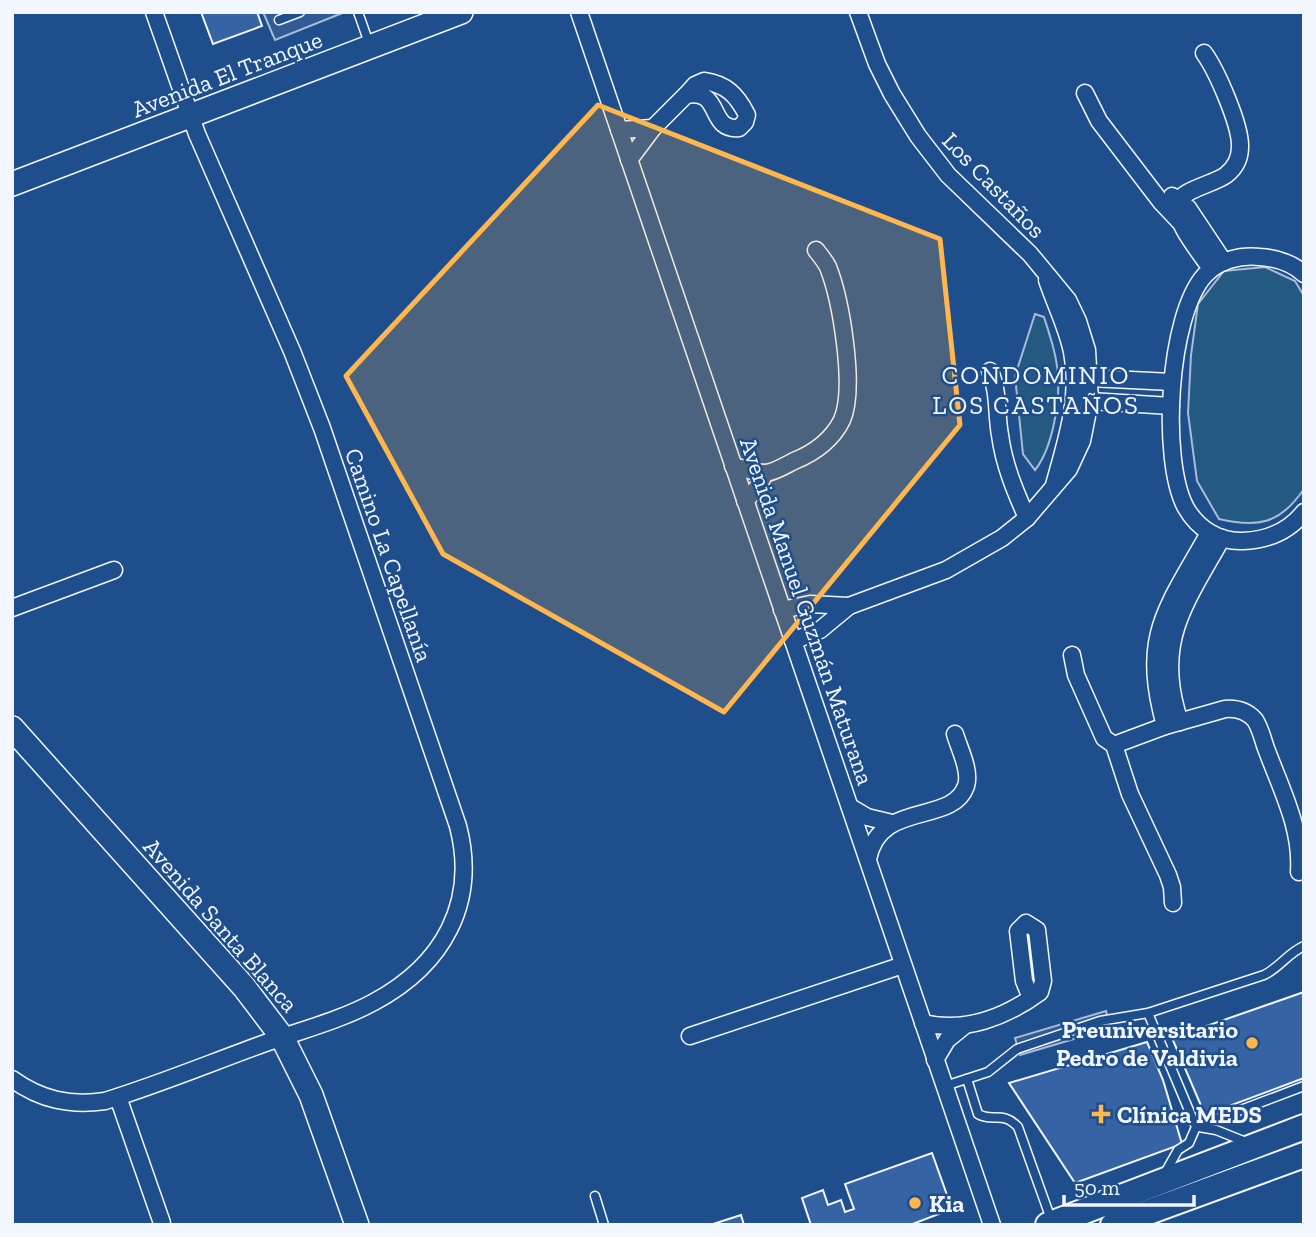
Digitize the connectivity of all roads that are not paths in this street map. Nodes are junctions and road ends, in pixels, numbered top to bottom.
1 (154, 12) edge
2 (300, 12) edge
3 (358, 12) edge
4 (461, 12) edge
5 (579, 12) edge
6 (858, 12) edge
7 (279, 20) dead end
8 (371, 47) junction
9 (1204, 53) dead end
10 (1085, 93) dead end
11 (686, 95) dead end
12 (190, 116) junction
13 (653, 128) junction
14 (619, 130) junction
15 (629, 160) junction
16 (12, 184) edge
17 (1209, 185) junction
18 (1151, 187) junction
19 (1179, 199) junction
20 (1188, 219) junction
21 (816, 250) dead end
22 (1218, 266) junction
23 (1302, 269) edge
24 (1045, 274) junction
25 (990, 371) dead end
26 (1090, 378) junction
27 (1172, 382) junction
28 (1075, 386) junction
29 (1090, 401) junction
30 (1171, 406) junction
31 (733, 466) junction
32 (765, 473) junction
33 (1053, 488) junction
34 (745, 501) junction
35 (1304, 512) edge
36 (1027, 518) junction
37 (1216, 536) junction
38 (114, 570) dead end
39 (849, 606) junction
40 (12, 608) edge
41 (782, 610) junction
42 (793, 641) junction
43 (1072, 654) dead end
44 (1173, 724) junction
45 (12, 728) edge
46 (955, 734) dead end
47 (1114, 745) junction
48 (850, 807) junction
49 (892, 823) junction
50 (867, 859) junction
51 (1299, 872) dead end
52 (1173, 903) dead end
53 (1304, 946) edge
54 (903, 965) junction
55 (1031, 998) dead end
56 (1148, 1013) junction
57 (923, 1023) junction
58 (963, 1027) junction
59 (690, 1036) dead end
60 (282, 1037) junction
61 (935, 1060) junction
62 (12, 1079) edge
63 (967, 1079) junction
64 (944, 1086) junction
65 (1304, 1086) edge
66 (118, 1097) junction
67 (1196, 1127) junction
68 (1304, 1128) edge
69 (1254, 1145) junction
70 (1304, 1155) edge
71 (1161, 1180) junction
72 (595, 1196) dead end
73 (1142, 1220) edge
74 (162, 1223) edge
75 (1050, 1224) edge
76 (357, 1225) edge
77 (604, 1225) edge
78 (992, 1225) edge
79 (1112, 1225) edge

1 - 12 street, Camino La Capellanía
2 - 7 lane
3 - 8 lane
4 - 8 main road, Avenida El Tranque
5 - 14 street, Avenida Manuel Guzmán Maturana
6 - 24 street, Los Castaños
8 - 12 main road, Avenida El Tranque
9 - 17 street
10 - 18 street
11 - 13 street
12 - 16 main road, Avenida El Tranque
12 - 60 street, Camino La Capellanía
13 - 14 street
13 - 15 street
14 - 15 street, Avenida Manuel Guzmán Maturana
15 - 31 street, Avenida Manuel Guzmán Maturana
17 - 19 street
17 - 20 street
18 - 19 street
18 - 20 street
19 - 20 street
20 - 22 street
21 - 32 street
22 - 23 street
22 - 27 street
24 - 26 street, Los Castaños
24 - 28 street, Los Castaños
25 - 36 street
26 - 27 street
26 - 28 street
26 - 29 street, Los Castaños
27 - 30 street
28 - 29 street
28 - 33 street, Los Castaños
29 - 30 street
29 - 33 street, Los Castaños
30 - 37 street
31 - 32 street
31 - 34 street, Avenida Manuel Guzmán Maturana
32 - 34 street
33 - 36 street, Los Castaños
34 - 41 street, Avenida Manuel Guzmán Maturana
35 - 37 street
36 - 39 street, Los Castaños
37 - 44 street
38 - 40 street
39 - 41 street, Los Castaños
39 - 42 street, Los Castaños
41 - 42 street, Avenida Manuel Guzmán Maturana
42 - 48 street, Avenida Manuel Guzmán Maturana
43 - 47 street
44 - 47 street
44 - 51 street
45 - 60 main road, Avenida Santa Blanca
46 - 49 street
47 - 52 street
48 - 49 street
48 - 50 street, Avenida Manuel Guzmán Maturana
49 - 50 street
50 - 54 street, Avenida Manuel Guzmán Maturana
53 - 56 lane
54 - 57 street, Avenida Manuel Guzmán Maturana
54 - 59 street
55 - 58 street
56 - 63 lane
56 - 67 lane
57 - 58 street
57 - 61 street, Avenida Manuel Guzmán Maturana
58 - 61 street
60 - 66 street, Camino La Capellanía
60 - 76 main road, Avenida Santa Blanca
61 - 64 street, Avenida Manuel Guzmán Maturana
62 - 66 street, Camino La Capellanía
63 - 64 lane
63 - 75 lane
64 - 78 street, Avenida Manuel Guzmán Maturana
65 - 67 lane
66 - 74 street
67 - 69 lane
67 - 71 lane
68 - 69 main road
69 - 71 main road
70 - 73 main road
71 - 75 main road
72 - 77 lane
73 - 79 main road

